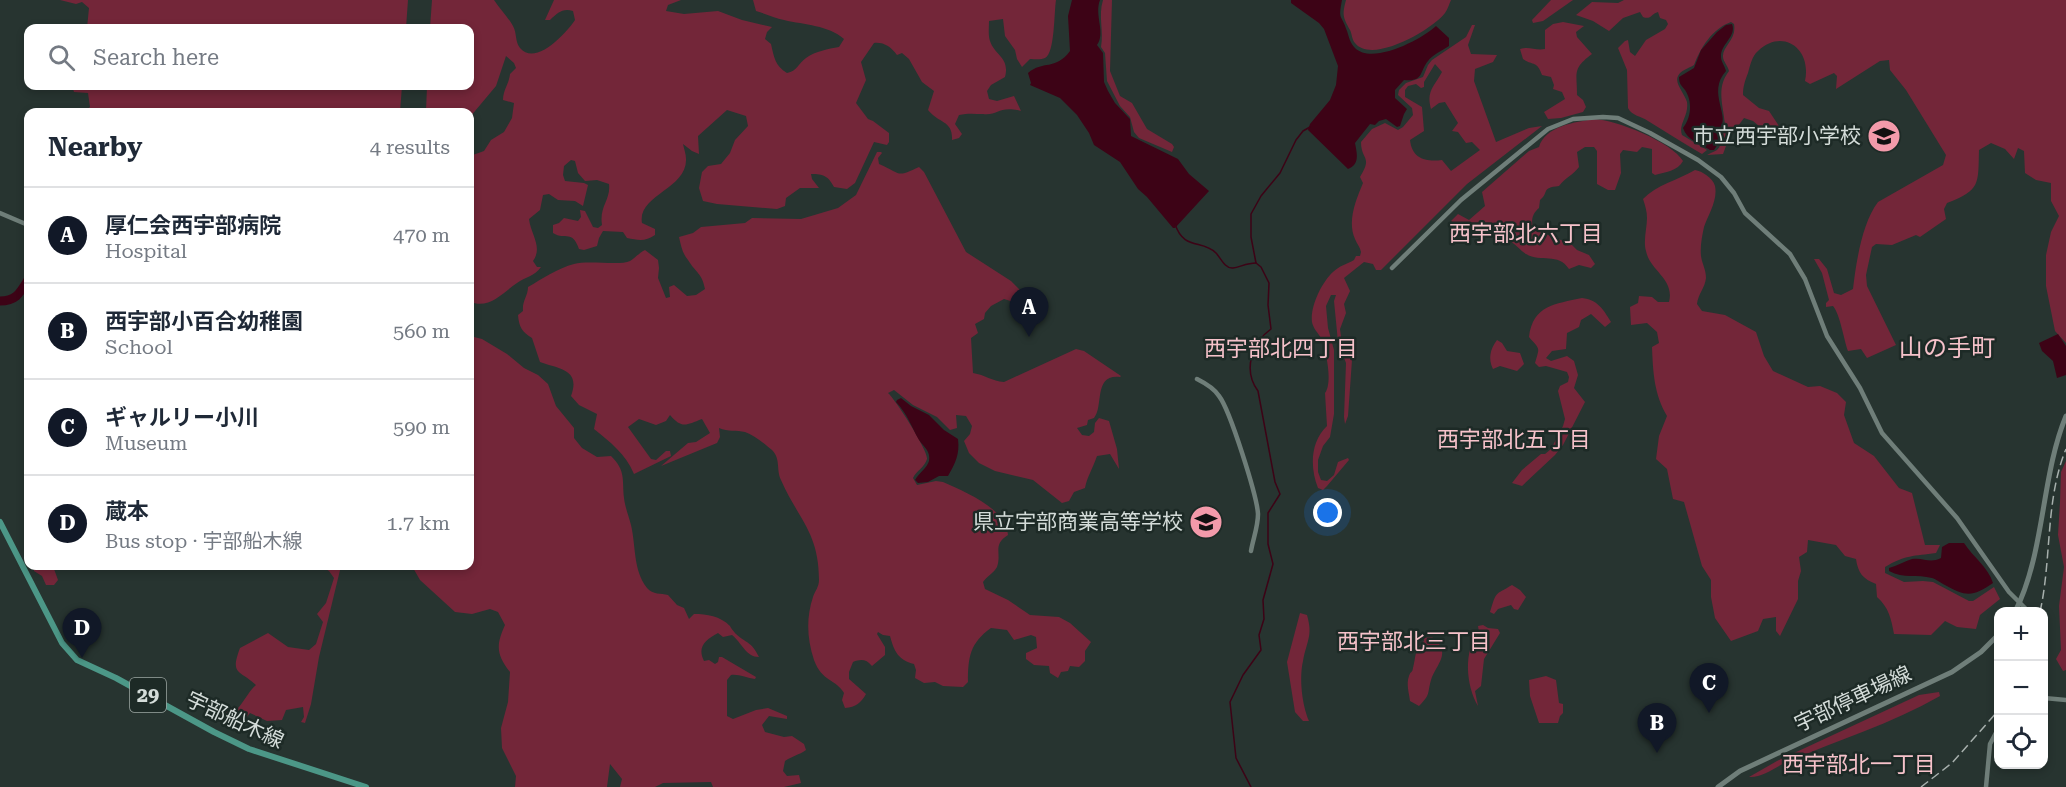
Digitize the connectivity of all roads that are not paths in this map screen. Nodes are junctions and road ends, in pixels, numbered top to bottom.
1 (0, 213) edge
2 (24, 223) edge
3 (1392, 268) dead end
4 (1197, 379) dead end
5 (2066, 416) edge
6 (0, 522) edge
7 (1251, 551) dead end
8 (24, 569) edge
9 (25, 570) edge
10 (2019, 603) junction
11 (2017, 607) edge
12 (2023, 607) edge
13 (1994, 639) edge
14 (2048, 698) edge
15 (2066, 700) edge
16 (1994, 736) edge
17 (366, 787) edge
18 (1718, 787) edge
19 (1986, 787) edge

1 - 2 street
3 - 10 street
4 - 7 street
5 - 10 main road
6 - 8 main road, 宇部船木線 / 29
9 - 17 main road, 宇部船木線 / 29
10 - 11 main road
10 - 12 street
13 - 18 main road, 宇部停車場線
14 - 15 street
16 - 19 street

